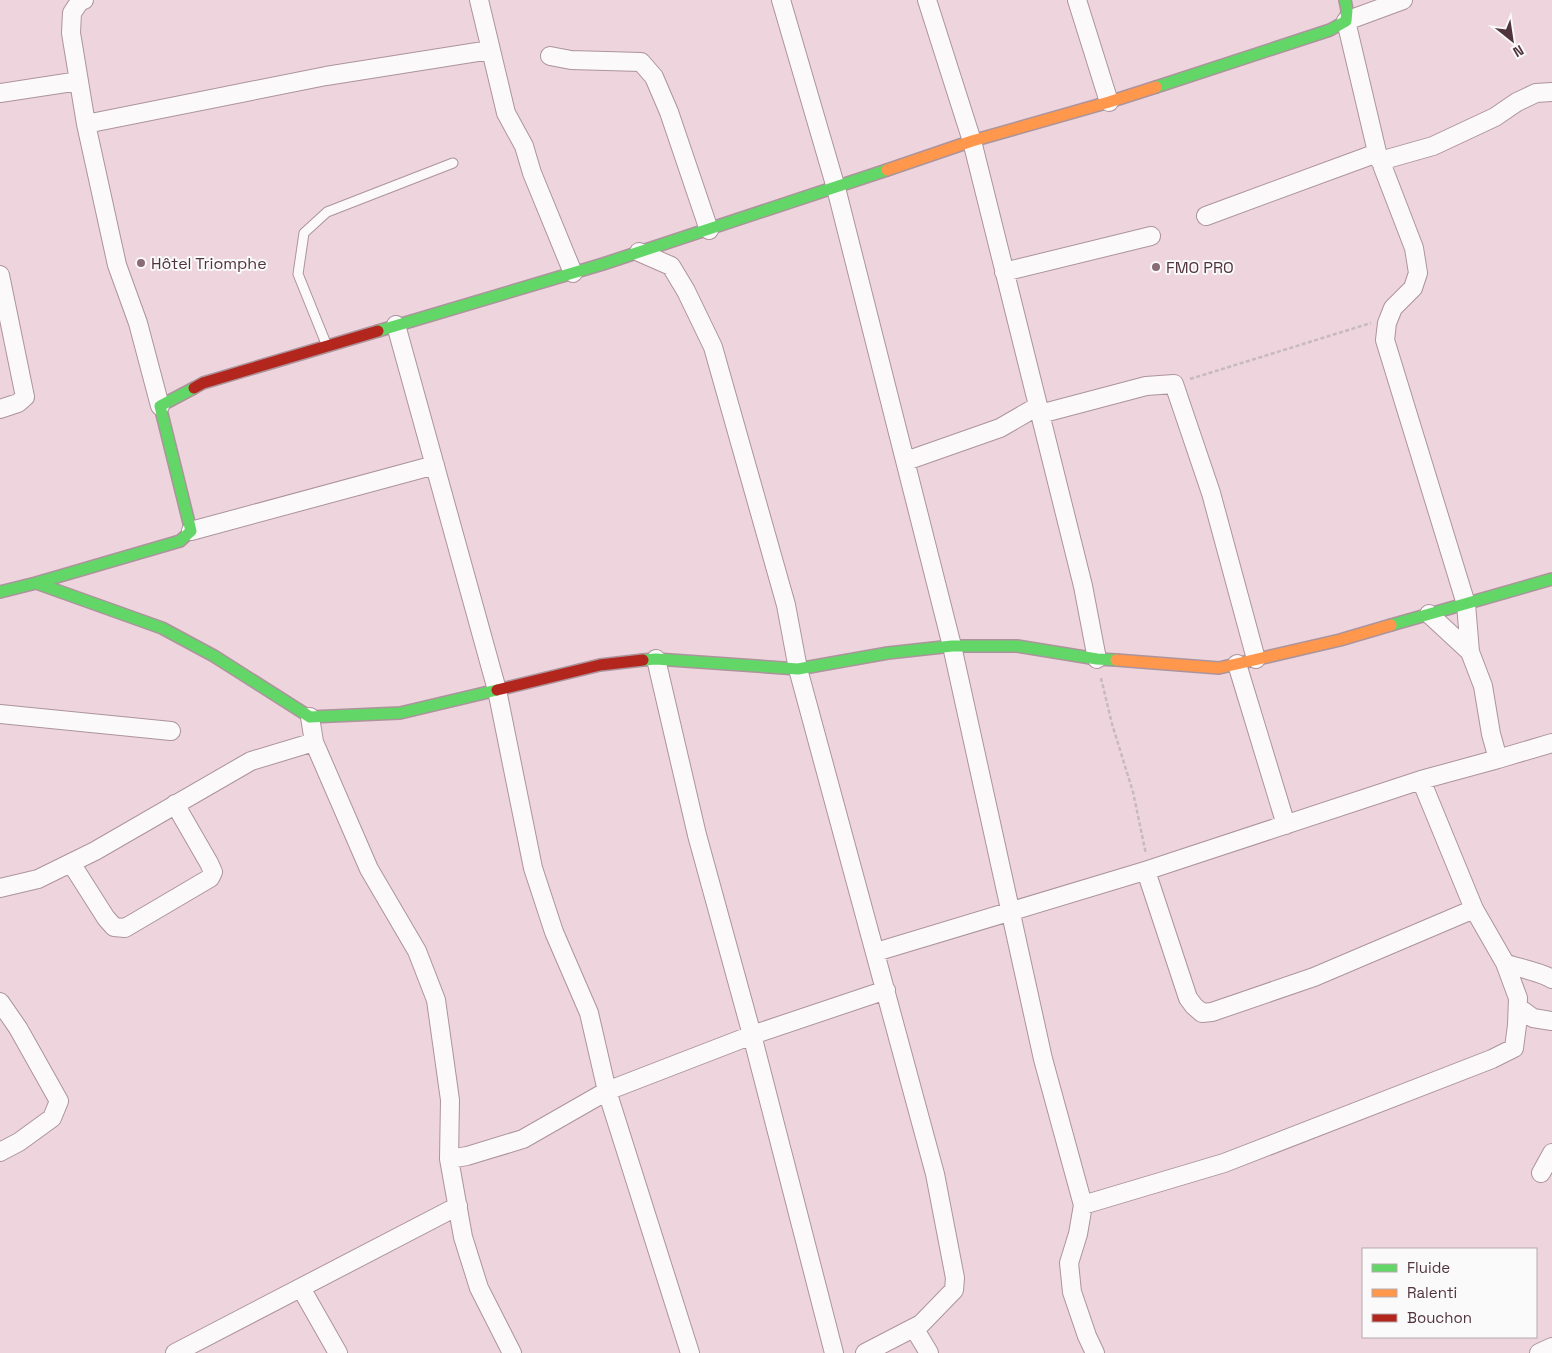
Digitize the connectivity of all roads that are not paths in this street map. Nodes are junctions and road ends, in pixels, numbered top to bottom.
1 (84, 0) edge
2 (479, 0) edge
3 (781, 0) edge
4 (927, 0) edge
5 (1077, 0) edge
6 (1345, 0) edge
7 (1402, 0) edge
8 (1346, 21) junction
9 (490, 50) junction
10 (550, 56) dead end
11 (79, 81) junction
12 (1552, 92) edge
13 (0, 93) edge
14 (1109, 102) junction
15 (86, 124) junction
16 (972, 141) junction
17 (1379, 156) junction
18 (453, 163) dead end
19 (836, 188) junction
20 (1206, 216) dead end
21 (709, 230) junction
22 (1151, 236) dead end
23 (639, 252) junction
24 (1004, 272) junction
25 (573, 273) junction
26 (0, 275) edge
27 (396, 325) junction
28 (327, 346) junction
29 (160, 406) junction
30 (0, 409) edge
31 (1039, 410) junction
32 (906, 462) junction
33 (435, 465) junction
34 (191, 531) junction
35 (1552, 579) edge
36 (36, 583) junction
37 (0, 592) edge
38 (1466, 604) junction
39 (1429, 614) junction
40 (952, 646) junction
41 (1470, 652) junction
42 (656, 658) junction
43 (1097, 659) junction
44 (1256, 659) junction
45 (1237, 664) junction
46 (798, 669) junction
47 (497, 690) junction
48 (0, 714) edge
49 (310, 717) junction
50 (170, 731) dead end
51 (314, 742) junction
52 (1552, 743) edge
53 (1498, 760) junction
54 (1421, 780) junction
55 (174, 804) junction
56 (1286, 825) junction
57 (71, 863) junction
58 (1148, 870) junction
59 (0, 888) edge
60 (1474, 909) junction
61 (1011, 911) junction
62 (876, 952) junction
63 (1505, 963) junction
64 (1552, 979) edge
65 (886, 990) junction
66 (0, 1002) edge
67 (1518, 1007) junction
68 (1552, 1021) edge
69 (752, 1036) junction
70 (607, 1091) junction
71 (0, 1152) edge
72 (1552, 1153) edge
73 (449, 1158) junction
74 (1541, 1173) dead end
75 (1083, 1205) junction
76 (458, 1206) junction
77 (301, 1288) junction
78 (914, 1328) junction
79 (1552, 1347) edge
80 (176, 1353) edge
81 (338, 1353) edge
82 (512, 1353) edge
83 (690, 1353) edge
84 (834, 1353) edge
85 (865, 1353) edge
86 (929, 1353) edge
87 (1095, 1353) edge
88 (1539, 1353) edge

1 - 11 street
2 - 9 street
3 - 19 street
4 - 16 street
5 - 14 street
6 - 8 street
7 - 8 street
8 - 14 street
8 - 17 street
9 - 15 street
9 - 25 street
10 - 21 street
11 - 13 street
11 - 15 street
12 - 17 street
14 - 16 street
15 - 29 street
16 - 19 street
16 - 24 street
17 - 20 street
17 - 38 street
18 - 28 lane
19 - 21 street
19 - 32 street
21 - 23 street
22 - 24 street
23 - 25 street
23 - 46 street
24 - 31 street
25 - 27 street
26 - 30 street
27 - 28 street
27 - 33 street
28 - 29 street
29 - 34 street
31 - 32 street
31 - 43 street
31 - 44 street
32 - 40 street
33 - 34 street
33 - 47 street
34 - 36 street
35 - 38 street
36 - 37 street
36 - 49 street
38 - 39 street
38 - 41 street
39 - 41 street
39 - 44 street
40 - 43 street
40 - 46 street
40 - 61 street
41 - 53 street
42 - 46 street
42 - 47 street
42 - 69 street
43 - 45 street
44 - 45 street
45 - 56 street
46 - 62 street
47 - 49 street
47 - 70 street
48 - 50 street
49 - 51 street
51 - 55 street
51 - 73 street
52 - 53 street
53 - 54 street
54 - 56 street
54 - 60 street
55 - 57 street
55 - 57 street
56 - 58 street
57 - 59 street
58 - 60 street
58 - 61 street
60 - 63 street
61 - 62 street
61 - 75 street
62 - 65 street
63 - 64 street
63 - 67 street
65 - 69 street
65 - 78 street
66 - 71 street
67 - 68 street
67 - 75 street
69 - 70 street
69 - 84 street
70 - 73 street
70 - 83 street
72 - 74 street
73 - 76 street
75 - 87 street
76 - 77 street
76 - 82 street
77 - 80 street
77 - 81 street
78 - 85 street
78 - 86 street
79 - 88 street

